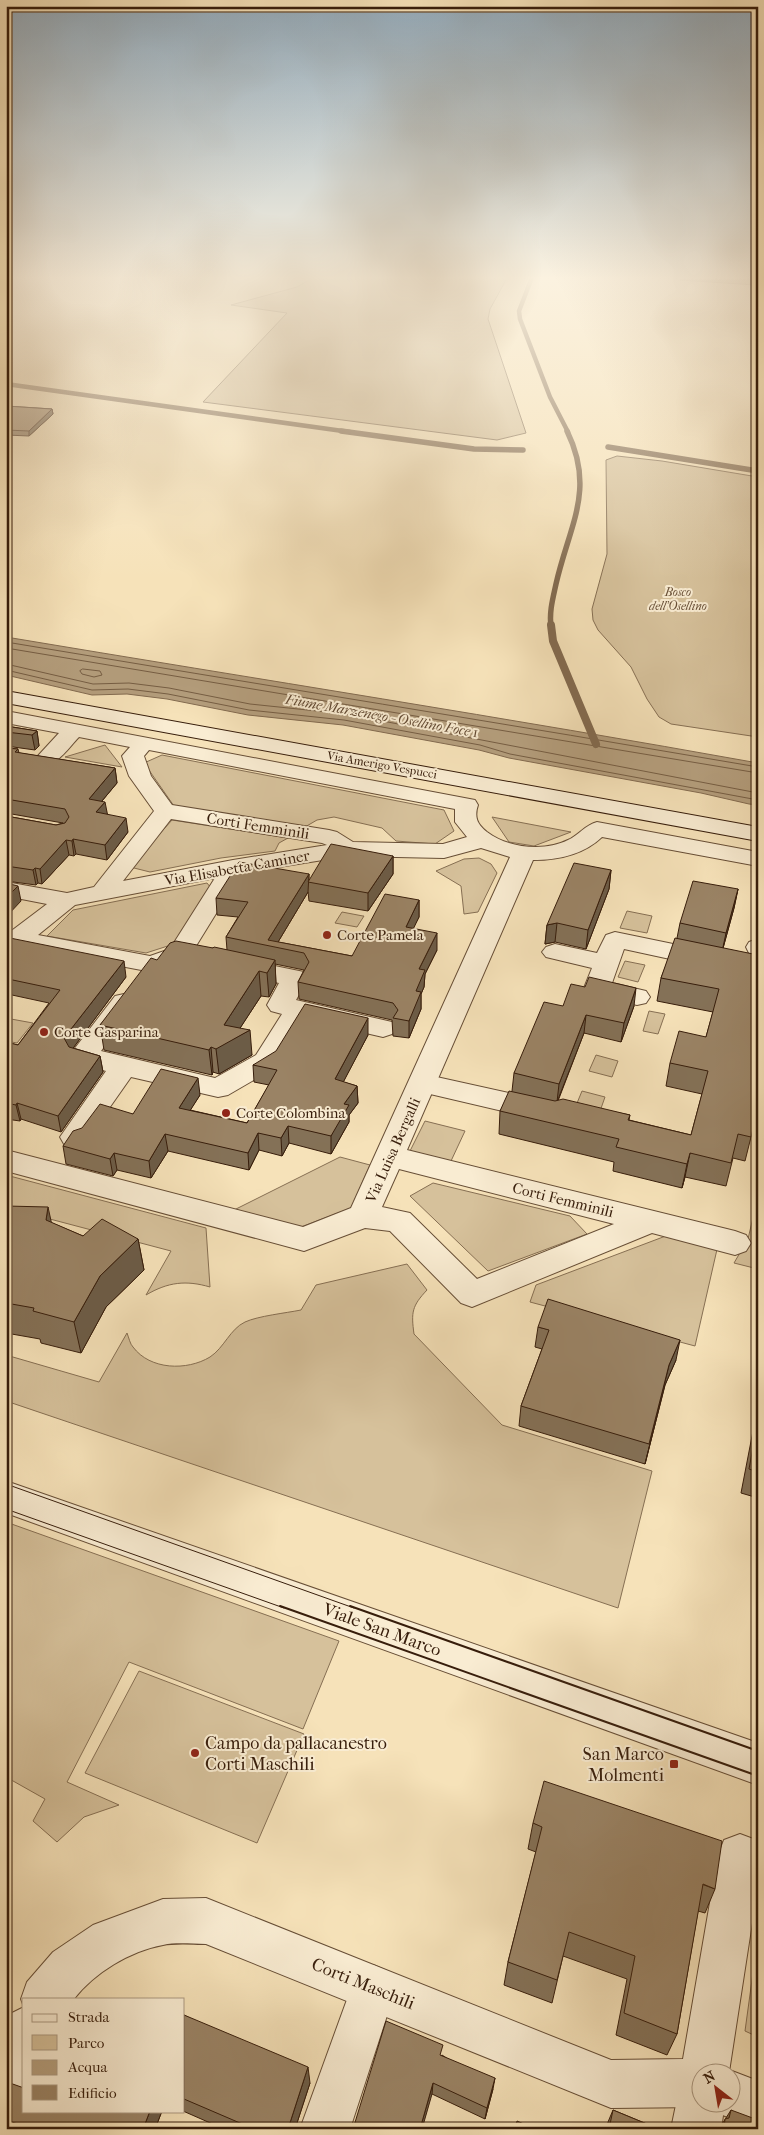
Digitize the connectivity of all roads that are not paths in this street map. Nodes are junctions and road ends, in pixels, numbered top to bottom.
1 (6, 697) edge
2 (6, 717) edge
3 (74, 730) junction
4 (143, 744) junction
5 (46, 759) edge
6 (165, 812) junction
7 (675, 819) junction
8 (758, 834) edge
9 (483, 840) junction
10 (672, 843) junction
11 (348, 849) junction
12 (524, 853) junction
13 (758, 859) edge
14 (234, 867) junction
15 (6, 888) edge
16 (102, 892) junction
17 (67, 900) junction
18 (12, 941) edge
19 (613, 946) junction
20 (555, 952) dead end
21 (199, 958) junction
22 (749, 959) edge
23 (152, 964) junction
24 (637, 996) edge
25 (289, 1007) junction
26 (383, 1028) dead end
27 (124, 1066) junction
28 (423, 1083) junction
29 (553, 1113) edge
30 (74, 1137) edge
31 (390, 1156) junction
32 (6, 1160) edge
33 (363, 1216) junction
34 (649, 1222) junction
35 (735, 1243) dead end
36 (6, 1497) edge
37 (758, 1764) edge
38 (740, 1856) dead end
39 (373, 1988) junction
40 (45, 1998) edge
41 (22, 2036) edge
42 (707, 2062) edge
43 (6, 2071) edge
44 (692, 2083) edge
45 (742, 2099) edge
46 (758, 2106) edge
47 (699, 2112) edge
48 (325, 2129) edge
49 (696, 2129) edge

1 - 7 street, Via Amerigo Vespucci
2 - 3 street
3 - 4 street
3 - 5 street
4 - 6 street
4 - 9 street
6 - 11 street, Corti Femminili
6 - 16 street
7 - 8 street, Via Amerigo Vespucci
7 - 10 street
9 - 11 street, Via Elisabetta Caminer
9 - 12 street
10 - 12 street
10 - 13 street
11 - 14 street, Via Elisabetta Caminer
12 - 28 street, Via Luisa Bergalli
14 - 16 street, Via Elisabetta Caminer
14 - 21 street
15 - 17 street
16 - 17 street, Via Elisabetta Caminer
17 - 18 street, Via Elisabetta Caminer
18 - 23 street
19 - 20 street
19 - 22 street
19 - 24 street
21 - 23 street
21 - 25 street
23 - 27 street
25 - 26 street
25 - 27 street
27 - 30 street
28 - 29 street
28 - 31 street, Via Luisa Bergalli
31 - 33 street, Via Luisa Bergalli
31 - 34 street, Corti Femminili
32 - 33 street, Via Luisa Bergalli
33 - 34 street
34 - 35 street, Corti Femminili
36 - 37 street, Viale San Marco
38 - 42 street
39 - 40 street, Corti Maschili
39 - 44 street, Corti Maschili
39 - 48 street
41 - 43 street
45 - 46 street
47 - 49 street

